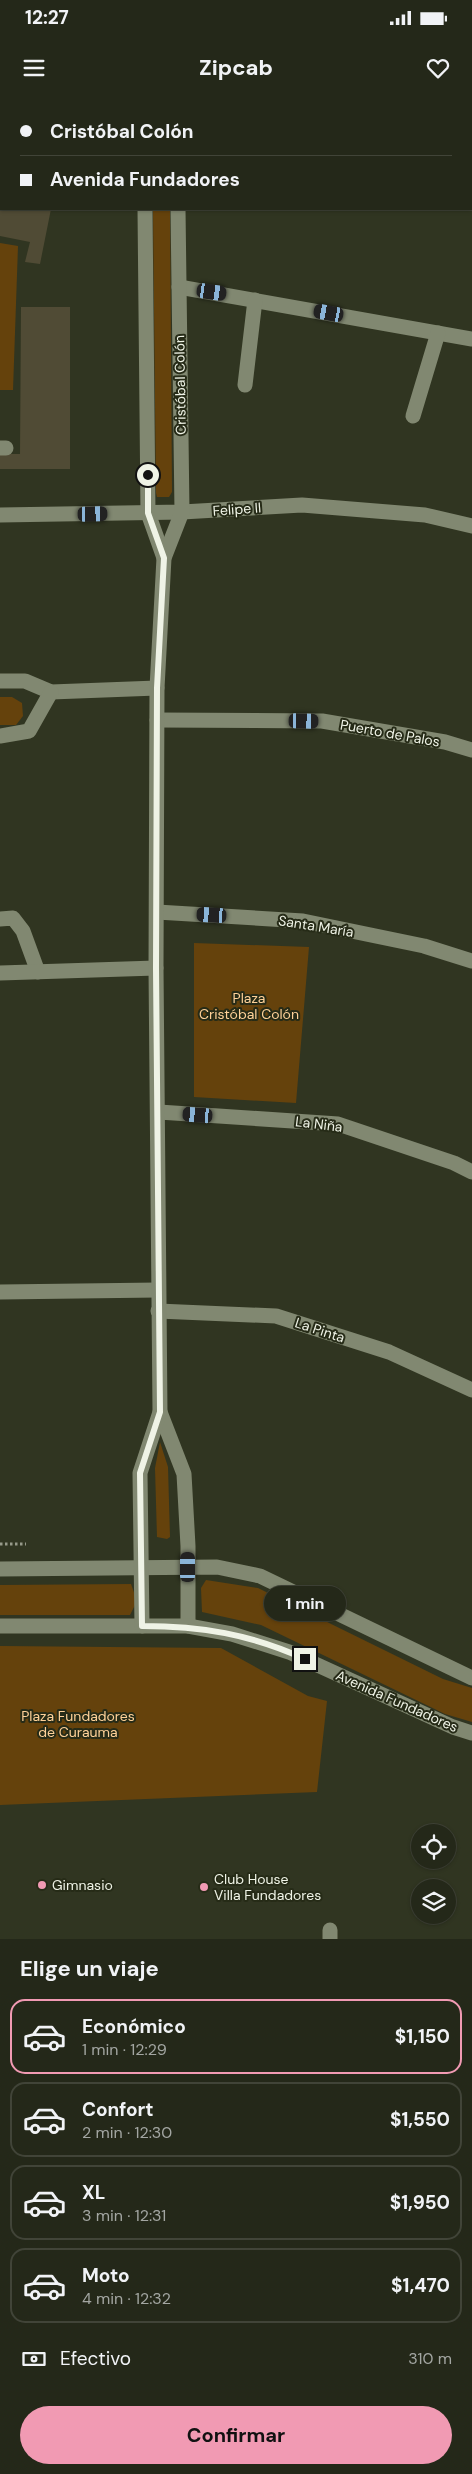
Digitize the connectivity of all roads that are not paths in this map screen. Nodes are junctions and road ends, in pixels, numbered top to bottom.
1 (145, 210) edge
2 (178, 210) edge
3 (179, 287) junction
4 (255, 300) junction
5 (438, 334) junction
6 (472, 339) edge
7 (245, 385) dead end
8 (413, 416) dead end
9 (182, 512) junction
10 (148, 513) junction
11 (0, 515) edge
12 (472, 526) edge
13 (164, 558) junction
14 (0, 681) edge
15 (157, 688) junction
16 (51, 692) junction
17 (157, 720) junction
18 (0, 736) edge
19 (472, 750) edge
20 (157, 912) junction
21 (0, 919) edge
22 (472, 961) edge
23 (156, 968) junction
24 (38, 972) junction
25 (0, 973) edge
26 (159, 1112) junction
27 (472, 1172) edge
28 (158, 1290) junction
29 (0, 1292) edge
30 (158, 1311) junction
31 (472, 1390) edge
32 (160, 1412) junction
33 (141, 1567) junction
34 (188, 1567) junction
35 (0, 1569) edge
36 (0, 1626) edge
37 (142, 1626) junction
38 (188, 1626) junction
39 (472, 1678) edge
40 (472, 1732) edge

1 - 10 street, Cristóbal Colón
2 - 3 street, Cristóbal Colón
3 - 4 street
3 - 9 street, Cristóbal Colón
4 - 5 street
4 - 7 street
5 - 6 street
5 - 8 street
9 - 10 street, Felipe II
9 - 12 street, Felipe II
9 - 13 street, Cristóbal Colón
10 - 11 street, Felipe II
10 - 13 street, Cristóbal Colón
13 - 15 street, Cristóbal Colón
14 - 16 street
15 - 16 street
15 - 17 street, Cristóbal Colón
16 - 18 street
17 - 19 street, Puerto de Palos
17 - 20 street, Cristóbal Colón
20 - 22 street, Santa María
20 - 23 street, Cristóbal Colón
21 - 24 street
23 - 24 street
23 - 26 street, Cristóbal Colón
24 - 25 street
26 - 27 street, La Niña
26 - 28 street, Cristóbal Colón
28 - 29 street
28 - 30 street, Cristóbal Colón
30 - 31 street, La Pinta
30 - 32 street, Cristóbal Colón
32 - 33 street, Cristóbal Colón
32 - 34 street, Cristóbal Colón
33 - 34 street
33 - 35 street
33 - 37 street, Cristóbal Colón
34 - 38 street, Cristóbal Colón
34 - 39 street
36 - 37 street, Avenida Fundadores
37 - 38 street, Avenida Fundadores
38 - 40 street, Avenida Fundadores

